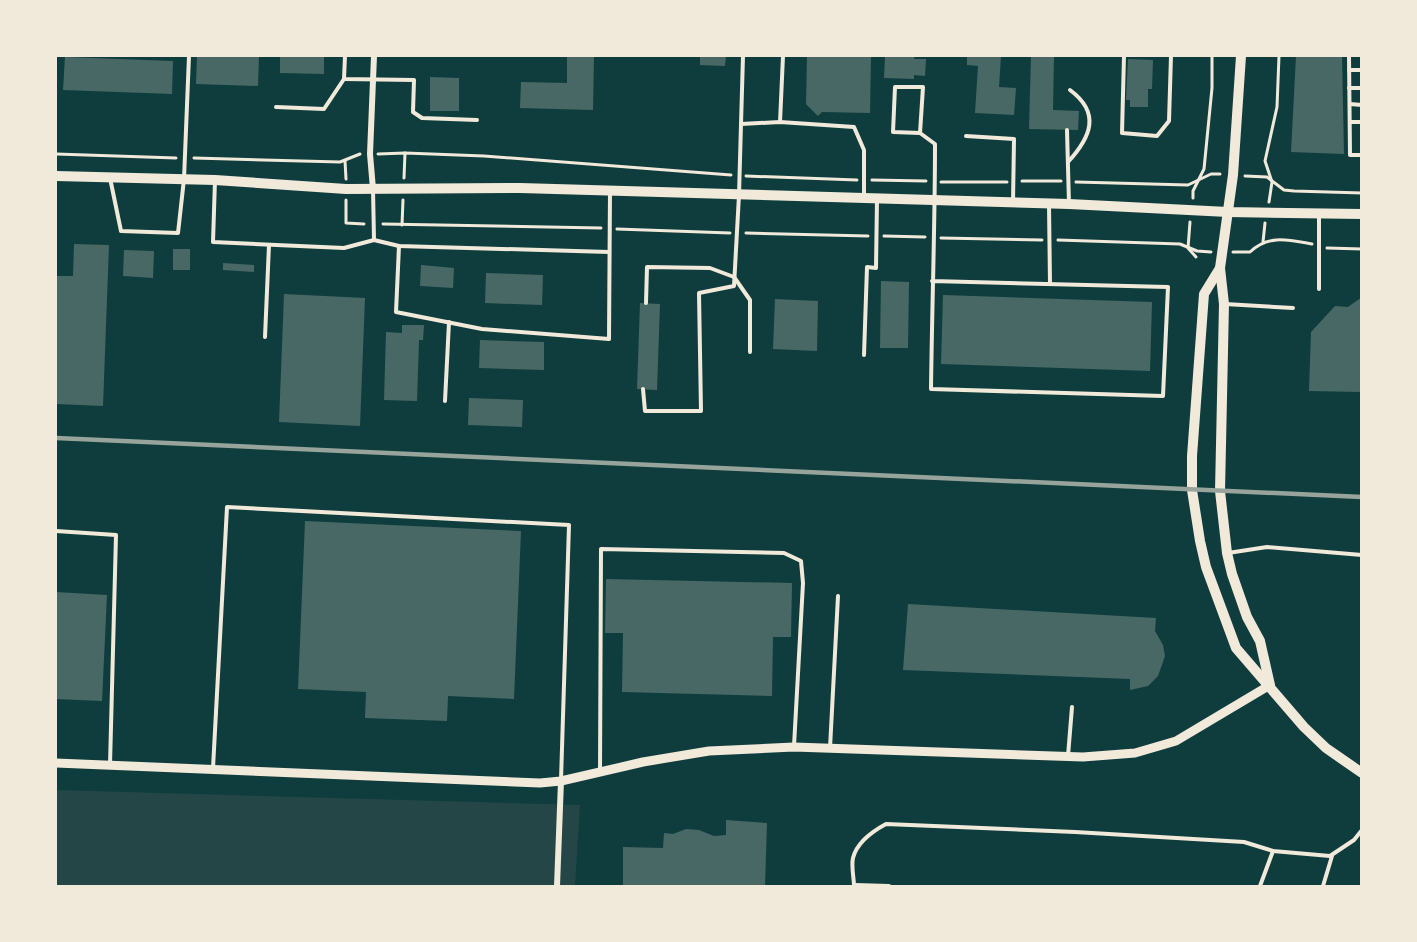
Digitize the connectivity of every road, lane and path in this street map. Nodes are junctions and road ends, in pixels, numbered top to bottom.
1 (189, 56) edge
2 (345, 56) edge
3 (374, 56) edge
4 (743, 56) edge
5 (783, 56) edge
6 (1124, 56) edge
7 (1171, 56) edge
8 (1212, 56) edge
9 (1241, 56) edge
10 (1279, 56) edge
11 (1349, 56) edge
12 (1349, 70) junction
13 (1362, 70) edge
14 (344, 79) junction
15 (373, 80) junction
16 (1349, 88) junction
17 (1362, 88) edge
18 (1070, 90) dead end
19 (1350, 104) junction
20 (1362, 105) edge
21 (276, 107) dead end
22 (477, 120) dead end
23 (1350, 122) junction
24 (1362, 122) edge
25 (780, 123) junction
26 (741, 124) junction
27 (1068, 130) dead end
28 (920, 133) junction
29 (966, 136) dead end
30 (405, 153) junction
31 (56, 154) edge
32 (360, 154) dead end
33 (390, 154) dead end
34 (1362, 155) edge
35 (185, 158) junction
36 (345, 161) junction
37 (1068, 162) junction
38 (405, 164) dead end
39 (346, 169) dead end
40 (718, 173) dead end
41 (1211, 174) dead end
42 (56, 176) edge
43 (109, 177) junction
44 (755, 177) dead end
45 (1267, 177) dead end
46 (184, 179) junction
47 (843, 179) dead end
48 (215, 180) junction
49 (876, 180) dead end
50 (1199, 180) junction
51 (922, 181) dead end
52 (1029, 181) dead end
53 (1054, 181) dead end
54 (950, 182) dead end
55 (1004, 182) dead end
56 (1087, 182) dead end
57 (1271, 184) junction
58 (373, 189) junction
59 (610, 191) junction
60 (1193, 191) dead end
61 (1362, 193) edge
62 (739, 195) junction
63 (864, 198) junction
64 (878, 199) junction
65 (935, 201) junction
66 (1013, 203) junction
67 (1049, 204) junction
68 (1069, 204) junction
69 (1228, 212) junction
70 (346, 213) dead end
71 (1319, 213) junction
72 (403, 214) dead end
73 (1362, 214) edge
74 (355, 224) dead end
75 (394, 225) dead end
76 (402, 225) junction
77 (597, 228) dead end
78 (623, 229) dead end
79 (721, 232) dead end
80 (752, 233) dead end
81 (867, 236) dead end
82 (892, 237) dead end
83 (922, 237) dead end
84 (951, 238) dead end
85 (374, 240) junction
86 (1040, 240) dead end
87 (1071, 240) dead end
88 (1188, 240) dead end
89 (1284, 240) dead end
90 (269, 244) junction
91 (399, 246) junction
92 (1188, 248) junction
93 (1197, 251) dead end
94 (609, 252) junction
95 (1247, 252) dead end
96 (1196, 256) dead end
97 (1220, 268) junction
98 (734, 277) junction
99 (932, 281) junction
100 (1050, 284) junction
101 (1319, 289) dead end
102 (646, 303) dead end
103 (1224, 304) junction
104 (1293, 308) dead end
105 (449, 322) junction
106 (265, 337) dead end
107 (750, 352) dead end
108 (864, 355) dead end
109 (644, 389) dead end
110 (445, 401) dead end
111 (56, 531) edge
112 (1227, 553) junction
113 (1362, 555) edge
114 (838, 596) dead end
115 (1270, 685) junction
116 (1072, 707) dead end
117 (794, 747) junction
118 (830, 748) junction
119 (1068, 757) junction
120 (56, 763) edge
121 (110, 765) junction
122 (213, 770) junction
123 (600, 772) junction
124 (1362, 773) edge
125 (561, 781) junction
126 (1362, 830) edge
127 (1273, 851) junction
128 (1333, 855) junction
129 (557, 886) edge
130 (854, 886) edge
131 (889, 886) edge
132 (1260, 886) edge
133 (1323, 886) edge

1 - 35 lane
2 - 14 lane
3 - 15 street
4 - 26 lane
5 - 25 lane
6 - 7 lane
8 - 50 path
9 - 69 main road
10 - 57 path
11 - 12 lane
12 - 13 lane
12 - 16 lane
14 - 15 lane
14 - 21 lane
15 - 22 lane
15 - 58 street
16 - 17 lane
16 - 19 lane
18 - 37 lane
19 - 20 lane
19 - 23 lane
23 - 24 lane
23 - 34 lane
25 - 26 lane
25 - 63 lane
26 - 62 lane
27 - 37 lane
28 - 28 lane
28 - 65 lane
29 - 66 lane
30 - 33 path
30 - 38 path
30 - 40 path
31 - 35 path
32 - 36 path
35 - 36 path
35 - 46 lane
36 - 39 path
37 - 68 lane
41 - 50 path
42 - 43 main road
43 - 46 main road
43 - 46 lane
44 - 47 path
45 - 57 path
46 - 48 main road
48 - 58 main road
48 - 90 lane
49 - 51 path
50 - 56 path
50 - 60 path
52 - 53 path
54 - 55 path
57 - 61 path
58 - 59 main road
58 - 85 lane
59 - 62 main road
59 - 94 lane
62 - 63 main road
62 - 98 lane
63 - 64 main road
64 - 65 main road
64 - 108 lane
65 - 66 main road
65 - 99 lane
66 - 67 main road
67 - 68 main road
67 - 100 lane
68 - 69 main road
69 - 71 main road
69 - 97 main road
70 - 74 path
71 - 73 main road
71 - 101 lane
72 - 76 path
75 - 76 path
76 - 77 path
78 - 79 path
80 - 81 path
82 - 83 path
84 - 86 path
85 - 90 lane
85 - 91 lane
87 - 92 path
88 - 92 path
89 - 95 path
90 - 106 lane
91 - 94 lane
91 - 105 lane
92 - 93 path
92 - 96 path
94 - 105 lane
97 - 103 main road
97 - 115 main road
98 - 102 lane
98 - 107 lane
98 - 109 lane
99 - 100 lane
99 - 100 lane
103 - 104 lane
103 - 112 main road
105 - 110 lane
111 - 121 lane
112 - 113 lane
112 - 115 main road
114 - 118 lane
115 - 119 street
115 - 124 main road
116 - 119 lane
117 - 118 street
117 - 123 street
117 - 123 lane
118 - 119 street
120 - 121 street
121 - 122 street
122 - 125 street
122 - 125 lane
123 - 125 street
125 - 129 street
126 - 128 lane
127 - 128 lane
127 - 130 lane
127 - 132 lane
128 - 133 lane
130 - 131 lane

